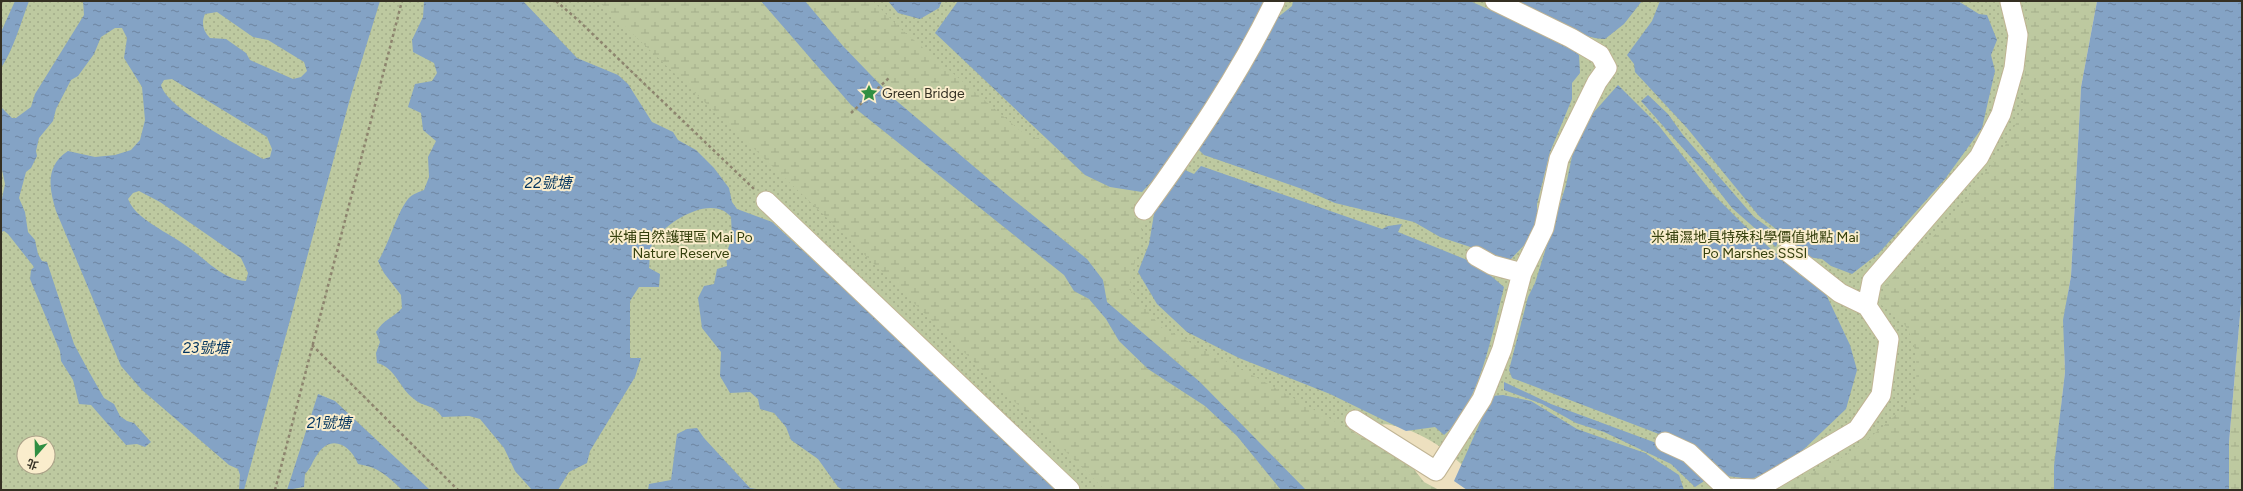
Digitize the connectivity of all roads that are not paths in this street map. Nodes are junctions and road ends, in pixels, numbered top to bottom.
1 (1275, 1) edge
2 (1495, 1) edge
3 (2007, 1) edge
4 (766, 201) road end
5 (1144, 210) dead end
6 (1788, 252) dead end
7 (1476, 256) dead end
8 (1522, 273) junction
9 (1867, 306) junction
10 (1355, 420) dead end
11 (1665, 442) dead end
12 (1070, 490) edge

1 - 5 lane
2 - 8 lane
3 - 9 lane
4 - 12 lane
6 - 9 lane
7 - 8 lane
8 - 10 lane
9 - 11 lane

